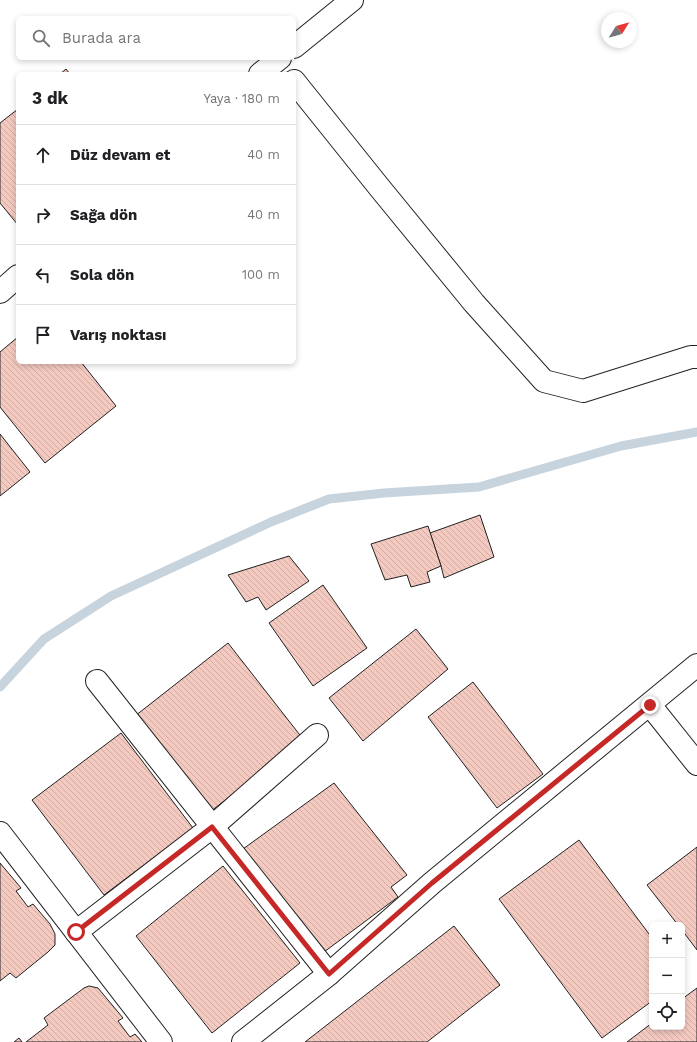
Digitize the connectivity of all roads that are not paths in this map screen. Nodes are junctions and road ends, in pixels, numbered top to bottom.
1 (352, 0) edge
2 (296, 50) edge
3 (285, 60) edge
4 (264, 72) edge
5 (296, 83) edge
6 (16, 278) edge
7 (0, 292) edge
8 (697, 358) edge
9 (697, 665) edge
10 (96, 681) dead end
11 (650, 705) junction
12 (317, 735) dead end
13 (697, 764) edge
14 (212, 827) junction
15 (0, 833) edge
16 (76, 932) junction
17 (329, 974) junction
18 (161, 1042) edge
19 (243, 1042) edge

1 - 2 street
3 - 4 street
5 - 8 street
6 - 7 street
9 - 11 street
10 - 14 street
11 - 13 street
11 - 17 street
12 - 14 street
14 - 16 street
14 - 17 street
15 - 16 street
16 - 18 street
17 - 19 street

